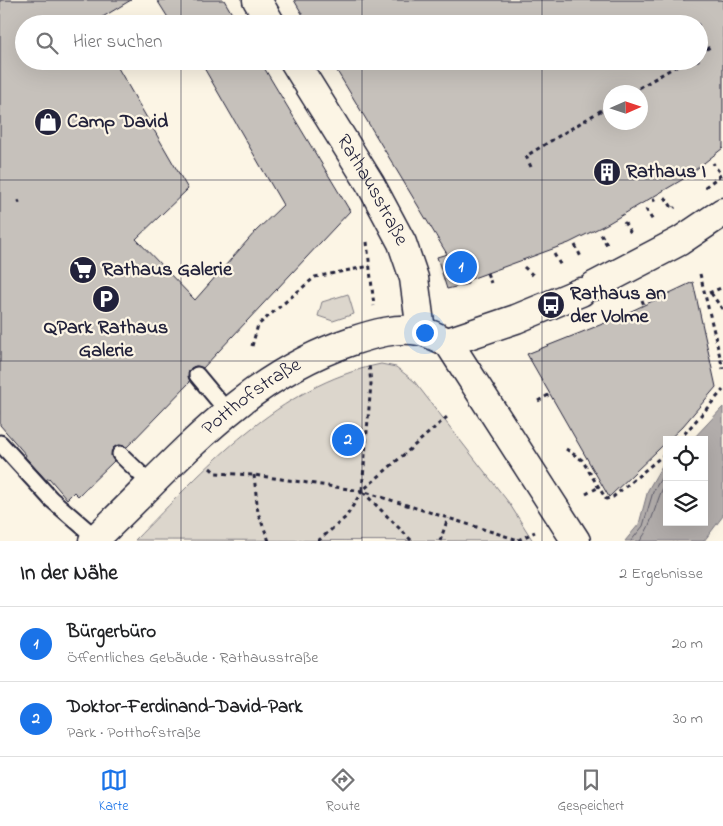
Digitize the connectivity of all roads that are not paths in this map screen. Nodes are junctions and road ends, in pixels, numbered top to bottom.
1 (257, 0) edge
2 (266, 15) edge
3 (300, 70) edge
4 (723, 212) edge
5 (421, 331) junction
6 (448, 342) junction
7 (197, 375) dead end
8 (227, 411) junction
9 (0, 443) edge
10 (120, 454) dead end
11 (151, 484) junction
12 (574, 538) edge
13 (94, 540) edge

1 - 2 street
3 - 5 street, Rathausstraße
4 - 6 street
5 - 6 street, Potthofstraße
5 - 8 street, Potthofstraße
6 - 12 street
7 - 8 lane
8 - 11 street, Potthofstraße
9 - 13 lane
10 - 11 lane
11 - 13 street, Potthofstraße

